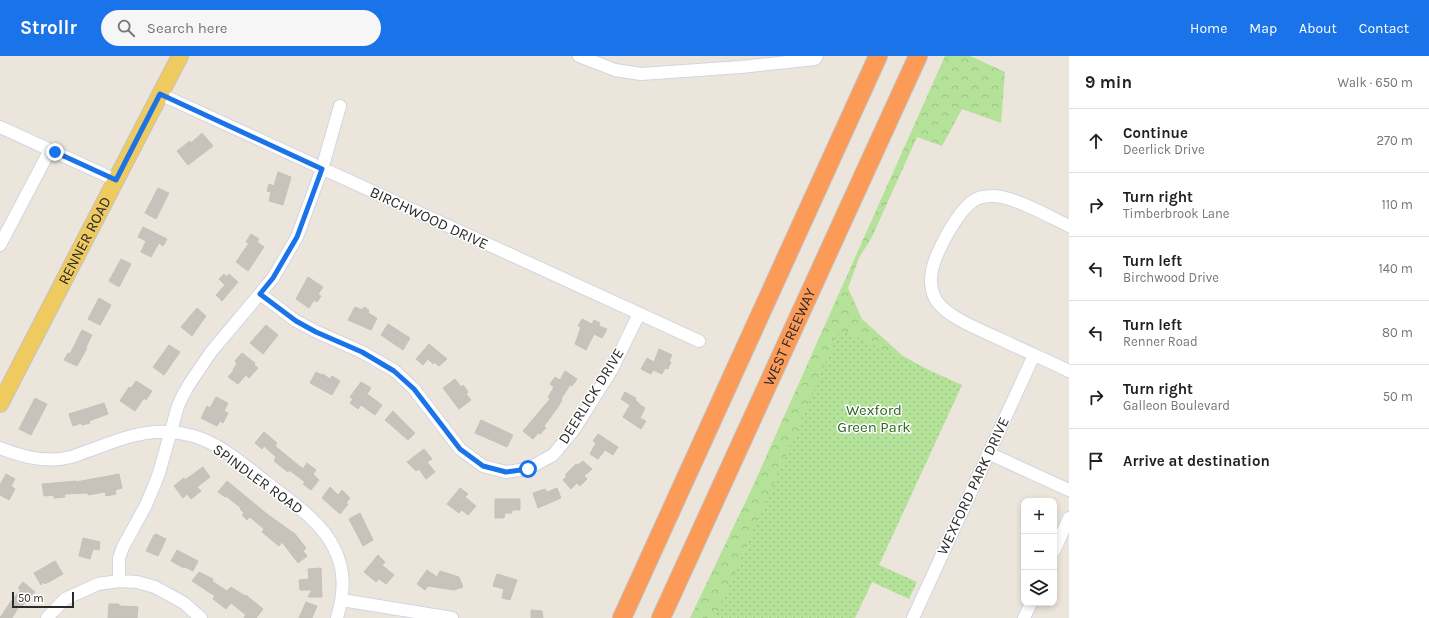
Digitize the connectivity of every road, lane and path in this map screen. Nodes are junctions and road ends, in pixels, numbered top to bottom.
1 (180, 56) edge
2 (579, 56) edge
3 (817, 56) edge
4 (878, 56) edge
5 (918, 56) edge
6 (741, 62) edge
7 (160, 94) junction
8 (340, 106) dead end
9 (0, 127) edge
10 (50, 150) junction
11 (322, 169) junction
12 (116, 180) junction
13 (1069, 226) edge
14 (0, 245) edge
15 (260, 294) junction
16 (639, 314) junction
17 (698, 341) dead end
18 (1034, 355) junction
19 (1069, 371) edge
20 (0, 404) edge
21 (171, 432) junction
22 (0, 448) edge
23 (988, 453) junction
24 (1069, 490) edge
25 (1069, 518) edge
26 (1057, 544) edge
27 (119, 581) junction
28 (342, 600) junction
29 (1030, 606) edge
30 (195, 616) edge
31 (47, 618) edge
32 (337, 618) edge
33 (452, 618) edge
34 (622, 618) edge
35 (661, 618) edge
36 (913, 618) edge
37 (1024, 618) edge

1 - 7 main road, RENNER ROAD
2 - 6 street
3 - 6 street
4 - 34 highway
5 - 35 highway, WEST FREEWAY
7 - 11 street, BIRCHWOOD DRIVE
7 - 12 main road, RENNER ROAD
8 - 11 street
9 - 10 street
10 - 12 street
10 - 14 street
11 - 15 street
11 - 16 street, BIRCHWOOD DRIVE
12 - 20 main road, RENNER ROAD
13 - 18 street
15 - 16 street, DEERLICK DRIVE
15 - 21 street
16 - 17 street, BIRCHWOOD DRIVE
18 - 19 street
18 - 23 street, WEXFORD PARK DRIVE
21 - 22 street, SPINDLER ROAD
21 - 27 street
21 - 28 street, SPINDLER ROAD
23 - 24 street
23 - 36 street, WEXFORD PARK DRIVE
25 - 26 street
27 - 30 street
27 - 31 street
28 - 32 street, SPINDLER ROAD
28 - 33 street
29 - 37 street

